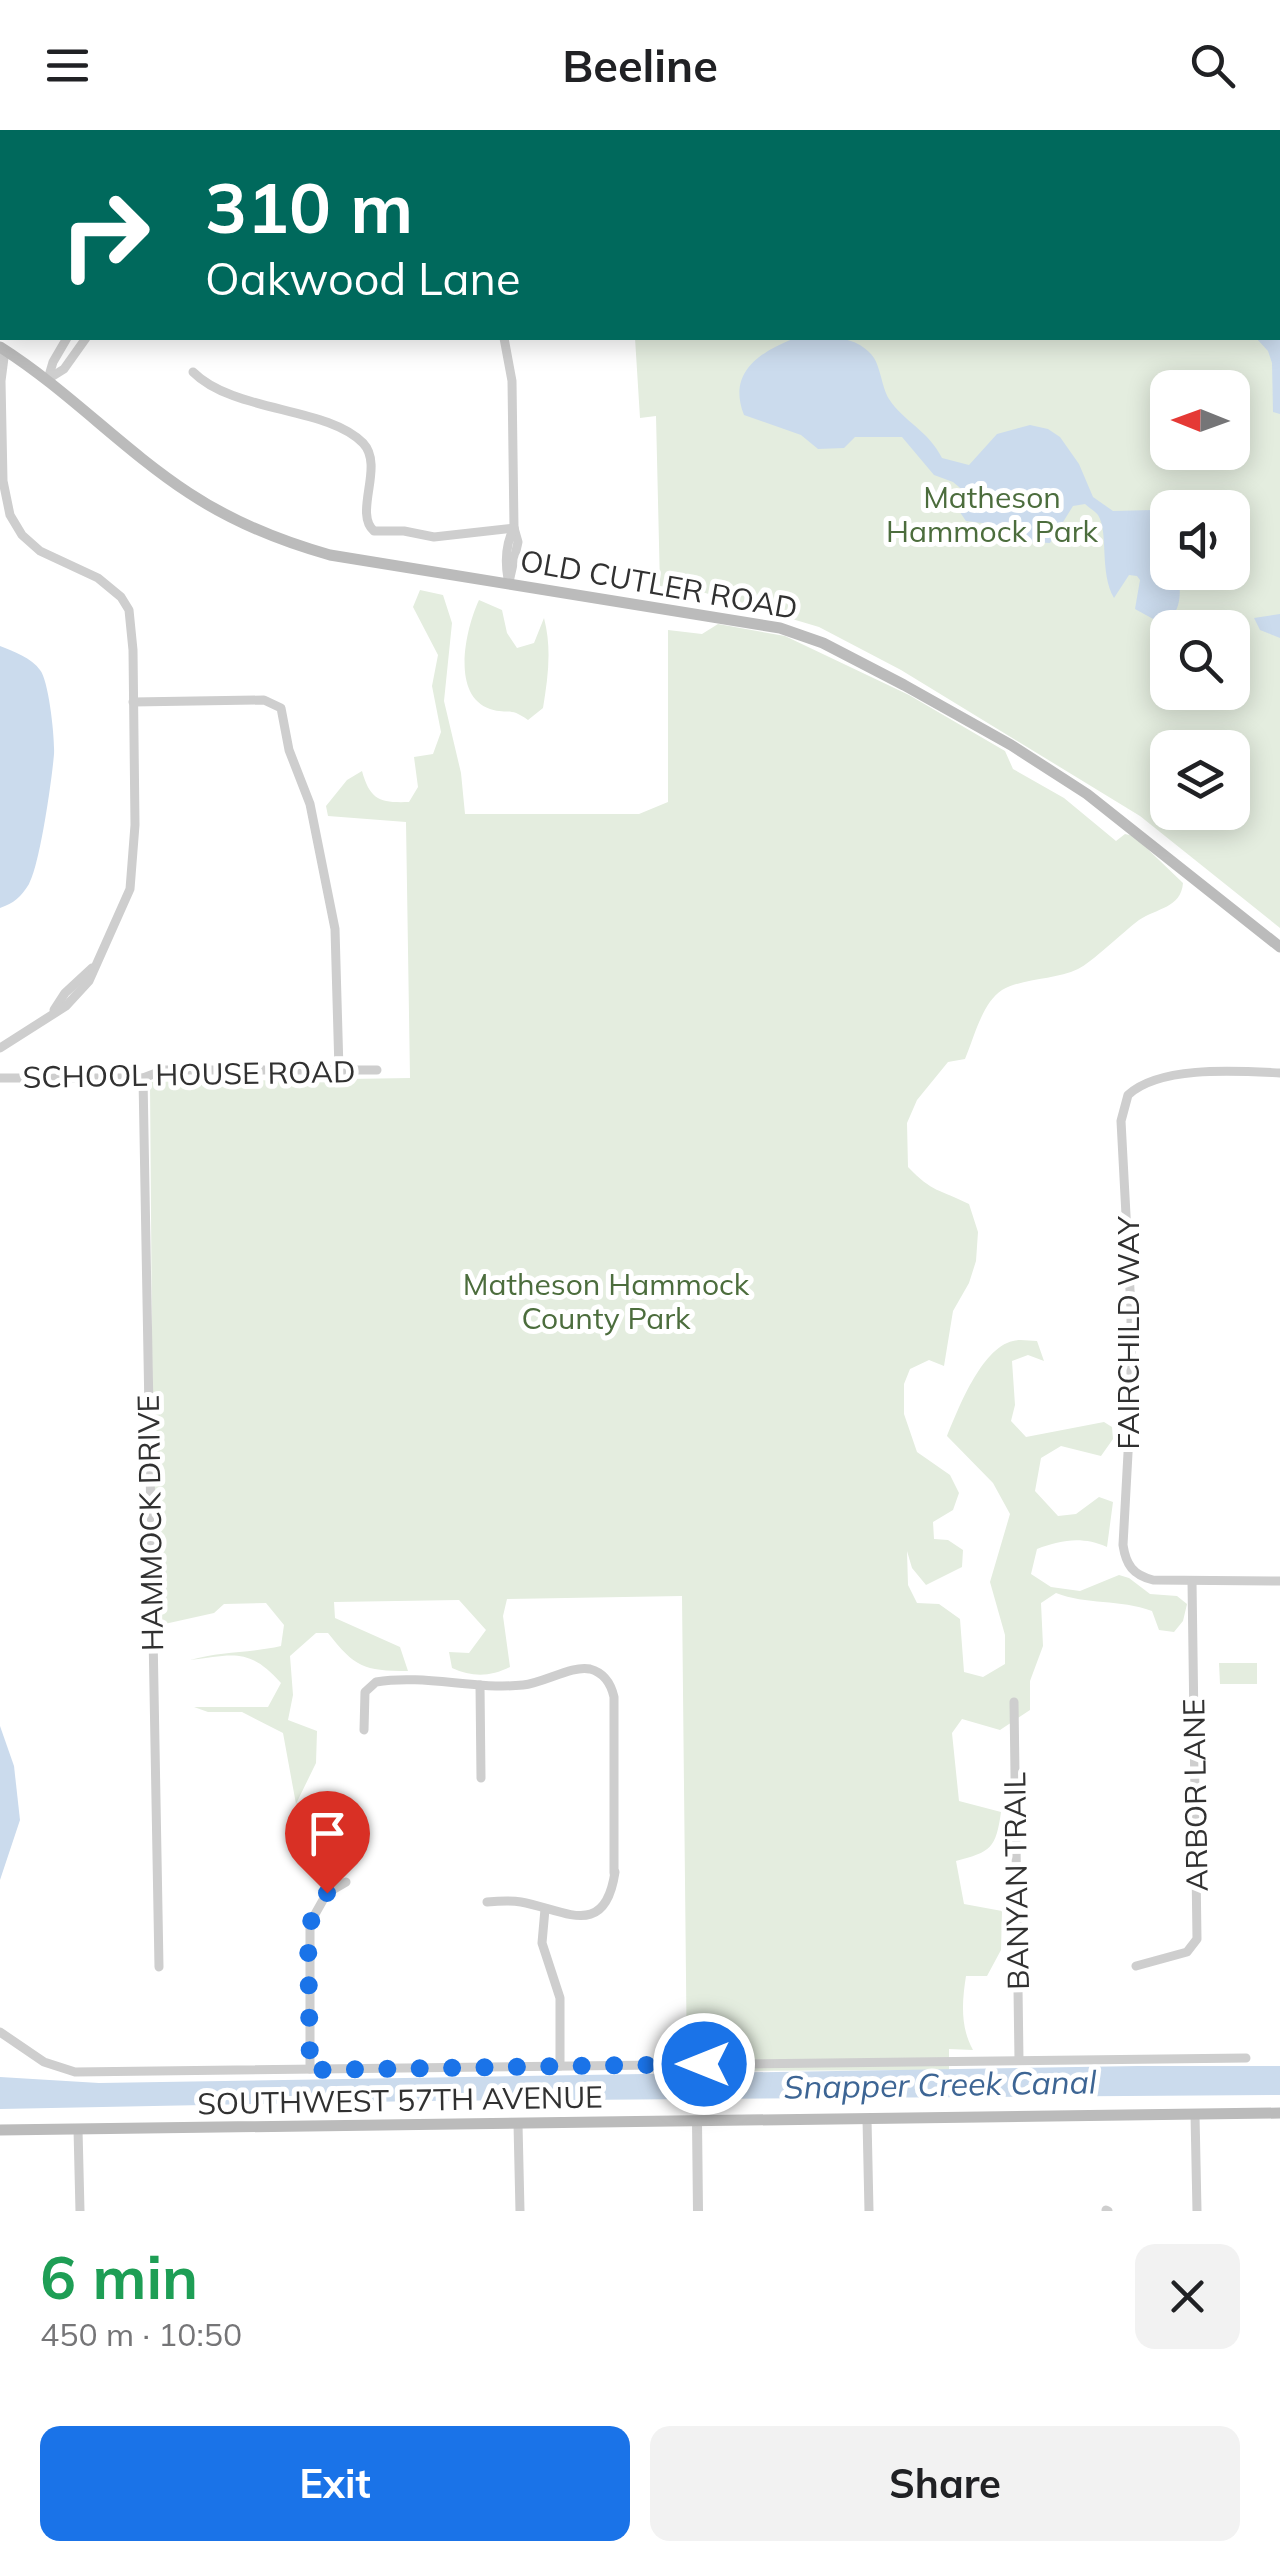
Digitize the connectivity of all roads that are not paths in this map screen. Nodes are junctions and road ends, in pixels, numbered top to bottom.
1 (66, 340) edge
2 (85, 340) edge
3 (504, 340) edge
4 (2, 349) edge
5 (193, 372) dead end
6 (48, 379) junction
7 (2, 498) edge
8 (514, 528) junction
9 (509, 582) junction
10 (134, 702) junction
11 (1280, 947) edge
12 (0, 1048) edge
13 (339, 1070) junction
14 (378, 1070) dead end
15 (1280, 1073) edge
16 (0, 1078) edge
17 (143, 1078) junction
18 (1192, 1581) junction
19 (1280, 1581) edge
20 (480, 1684) junction
21 (1014, 1702) dead end
22 (364, 1730) dead end
23 (482, 1778) dead end
24 (346, 1882) dead end
25 (488, 1902) dead end
26 (545, 1909) junction
27 (1136, 1966) dead end
28 (159, 1967) dead end
29 (0, 2032) edge
30 (1246, 2058) dead end
31 (1019, 2060) junction
32 (560, 2066) junction
33 (310, 2070) junction
34 (1280, 2113) edge
35 (1195, 2114) junction
36 (867, 2119) junction
37 (697, 2121) junction
38 (518, 2124) junction
39 (78, 2129) junction
40 (0, 2130) edge
41 (80, 2211) edge
42 (520, 2211) edge
43 (698, 2211) edge
44 (868, 2211) edge
45 (1197, 2211) edge

1 - 6 street
2 - 6 street
3 - 8 street
4 - 6 main road, OLD CUTLER ROAD
4 - 7 street
5 - 8 street
6 - 9 main road, OLD CUTLER ROAD
7 - 10 street
8 - 9 street
9 - 11 main road, OLD CUTLER ROAD
10 - 12 street
10 - 13 street
13 - 14 street, SCHOOL HOUSE ROAD
13 - 17 street, SCHOOL HOUSE ROAD
15 - 18 street, FAIRCHILD WAY
16 - 17 street, SCHOOL HOUSE ROAD
17 - 28 street, HAMMOCK DRIVE
18 - 19 street
18 - 27 street, ARBOR LANE
20 - 22 street
20 - 23 street
20 - 26 street
21 - 31 street, BANYAN TRAIL
24 - 33 street
25 - 26 street
26 - 32 street
29 - 33 street
30 - 31 street
31 - 32 street
32 - 33 street
34 - 35 main road, SOUTHWEST 57TH AVENUE
35 - 36 main road, SOUTHWEST 57TH AVENUE
35 - 45 street
36 - 37 main road, SOUTHWEST 57TH AVENUE
36 - 44 street
37 - 38 main road, SOUTHWEST 57TH AVENUE
37 - 43 street
38 - 39 main road, SOUTHWEST 57TH AVENUE
38 - 42 street
39 - 40 main road, SOUTHWEST 57TH AVENUE
39 - 41 street

